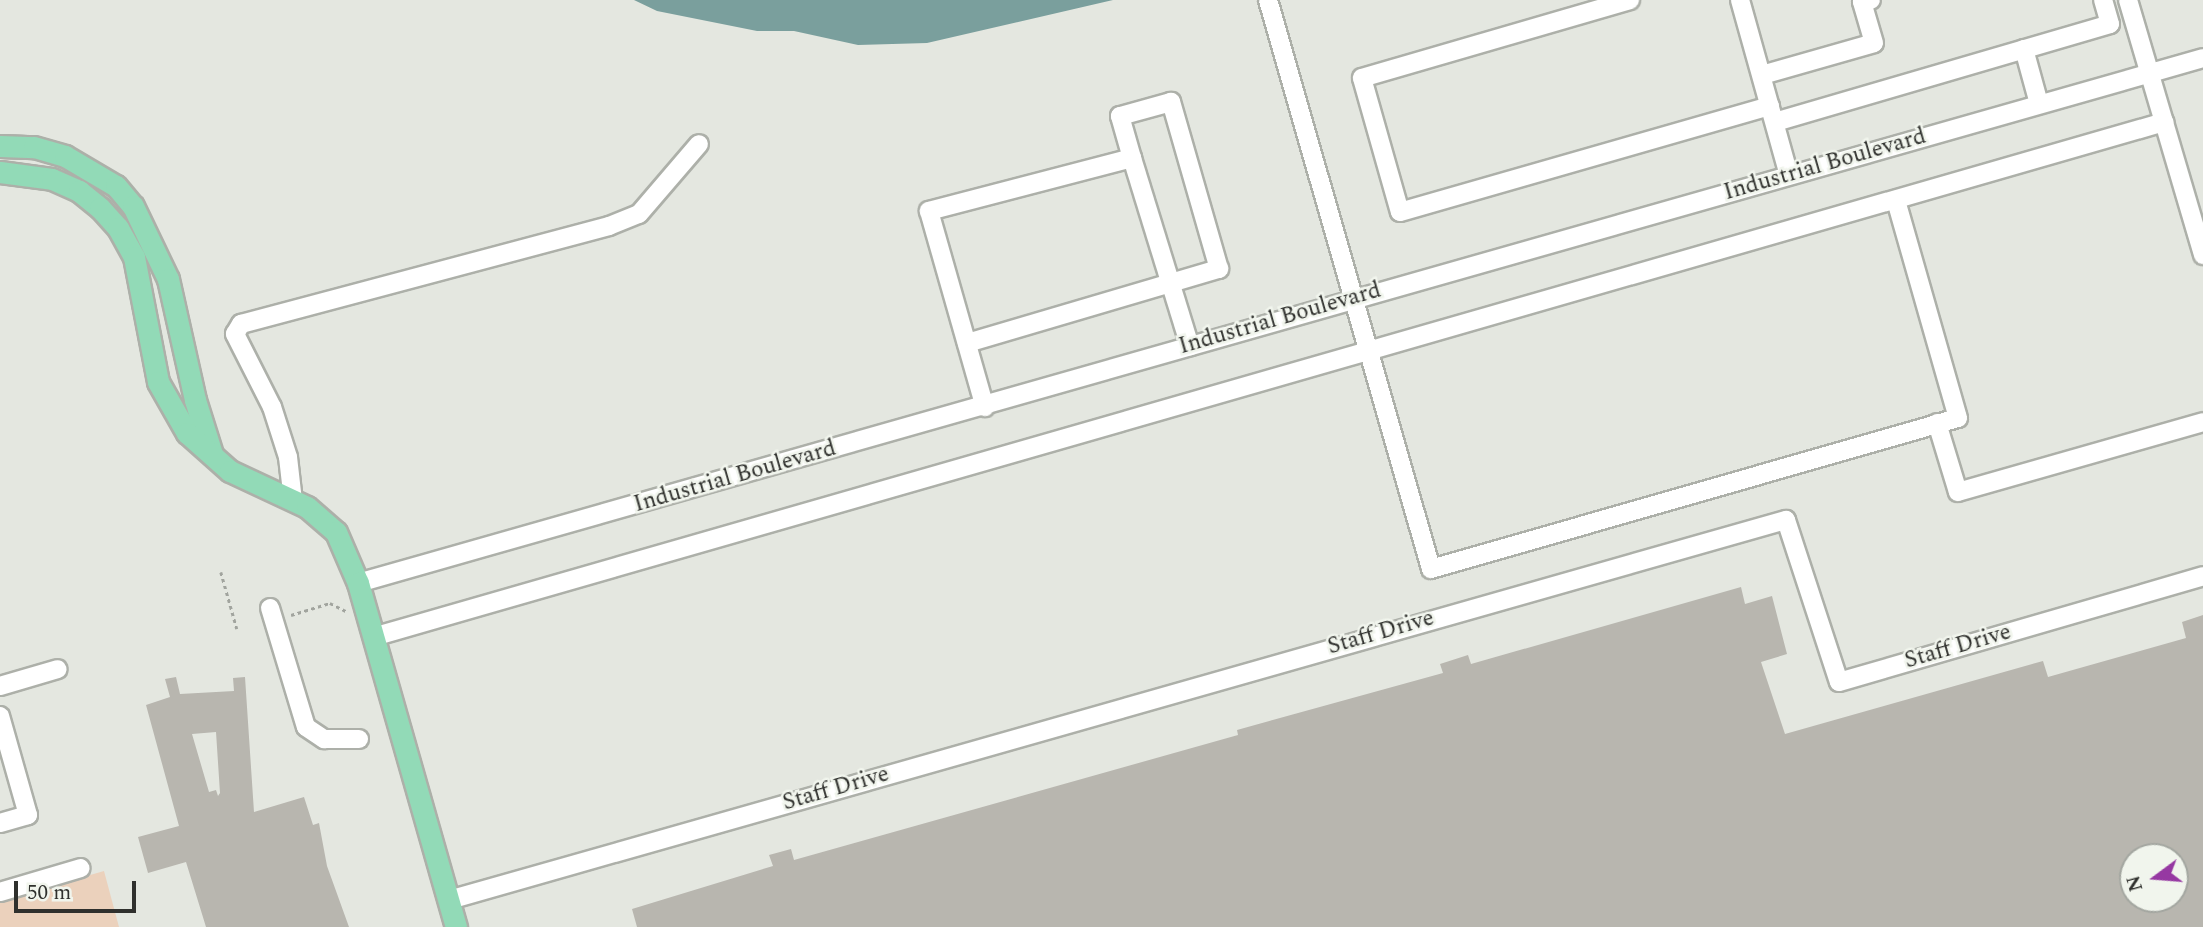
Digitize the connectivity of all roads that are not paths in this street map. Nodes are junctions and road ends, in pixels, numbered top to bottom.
1 (1268, 0) edge
2 (1630, 0) edge
3 (1740, 0) edge
4 (1871, 0) edge
5 (2103, 0) edge
6 (2128, 0) edge
7 (2024, 49) junction
8 (2203, 58) edge
9 (2149, 73) junction
10 (1762, 75) junction
11 (2039, 104) junction
12 (1772, 114) junction
13 (2164, 122) junction
14 (699, 144) dead end
15 (0, 146) edge
16 (1132, 158) junction
17 (0, 172) edge
18 (1789, 175) junction
19 (1896, 200) junction
20 (2203, 255) edge
21 (1172, 283) junction
22 (1353, 297) junction
23 (967, 343) junction
24 (1191, 346) junction
25 (1368, 351) junction
26 (985, 407) junction
27 (2203, 422) edge
28 (1937, 424) junction
29 (212, 454) junction
30 (293, 500) junction
31 (2203, 576) edge
32 (358, 583) junction
33 (272, 615) road end
34 (373, 637) junction
35 (58, 669) dead end
36 (0, 686) edge
37 (0, 716) edge
38 (359, 739) dead end
39 (0, 823) edge
40 (81, 868) dead end
41 (0, 892) edge
42 (449, 900) junction
43 (456, 927) edge

1 - 22 street
2 - 12 street
3 - 10 street
4 - 10 street
5 - 7 street
6 - 9 street
7 - 11 street
7 - 12 street
8 - 9 street, Industrial Boulevard
9 - 11 street, Industrial Boulevard
9 - 13 street
10 - 12 street
11 - 18 street, Industrial Boulevard
12 - 18 street
13 - 19 street
13 - 20 street
14 - 30 street
15 - 29 main road
16 - 21 street
16 - 21 street
16 - 23 street
17 - 29 main road
18 - 22 street, Industrial Boulevard
19 - 25 street
19 - 28 street
21 - 23 street
21 - 24 street
22 - 24 street, Industrial Boulevard
22 - 25 street
23 - 26 street
24 - 26 street, Industrial Boulevard
25 - 28 street
25 - 34 street
26 - 32 street, Industrial Boulevard
27 - 28 street
29 - 30 main road
30 - 32 main road
31 - 42 street, Staff Drive
32 - 34 main road
33 - 38 street
34 - 42 main road
35 - 36 street
37 - 39 street
40 - 41 street
42 - 43 main road

